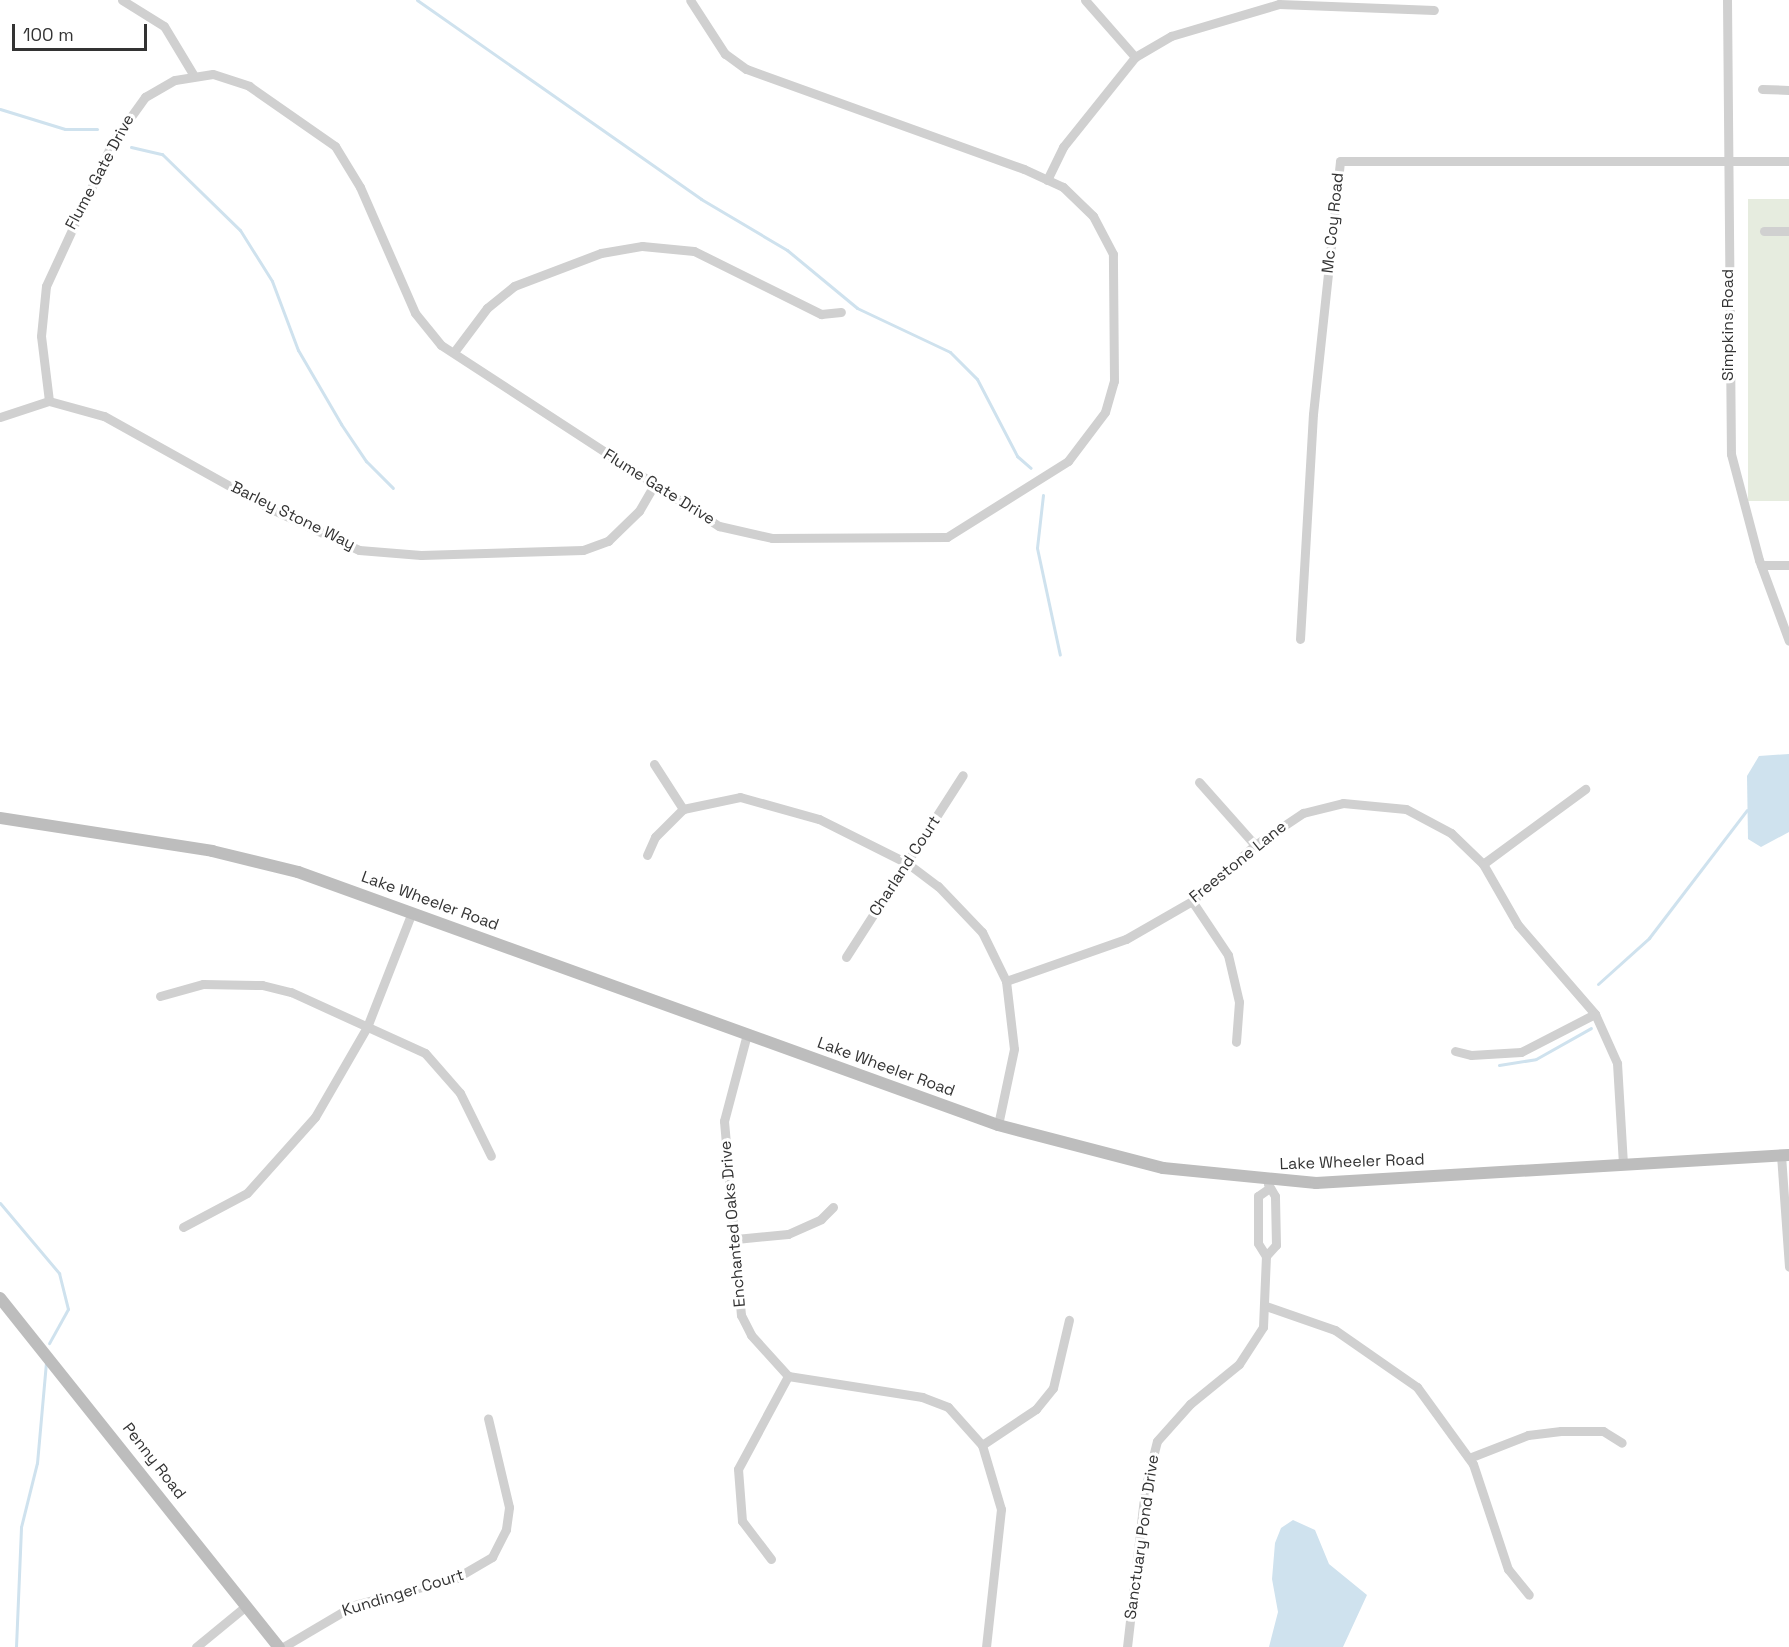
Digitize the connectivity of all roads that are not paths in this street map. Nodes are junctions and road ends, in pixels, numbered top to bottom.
1 (122, 0) edge
2 (690, 0) edge
3 (1085, 0) edge
4 (1727, 0) edge
5 (1434, 10) dead end
6 (1135, 57) junction
7 (193, 74) junction
8 (1762, 89) dead end
9 (1789, 90) edge
10 (1789, 161) edge
11 (1729, 163) junction
12 (1047, 180) junction
13 (1764, 231) dead end
14 (1789, 231) edge
15 (841, 312) dead end
16 (454, 352) junction
17 (49, 401) junction
18 (0, 417) edge
19 (653, 487) junction
20 (1761, 565) junction
21 (1789, 565) edge
22 (1300, 639) dead end
23 (1789, 641) edge
24 (654, 764) dead end
25 (963, 775) dead end
26 (1199, 782) dead end
27 (1585, 789) dead end
28 (683, 810) junction
29 (0, 818) edge
30 (1255, 845) junction
31 (647, 855) dead end
32 (907, 863) junction
33 (1482, 864) junction
34 (1192, 901) junction
35 (412, 912) junction
36 (846, 957) dead end
37 (1006, 981) junction
38 (160, 996) dead end
39 (1595, 1014) junction
40 (367, 1027) junction
41 (747, 1034) junction
42 (1236, 1042) dead end
43 (1455, 1051) dead end
44 (998, 1125) junction
45 (1785, 1155) edge
46 (491, 1156) dead end
47 (1623, 1163) junction
48 (1268, 1185) junction
49 (833, 1207) dead end
50 (183, 1227) dead end
51 (736, 1239) junction
52 (1266, 1256) junction
53 (1789, 1267) edge
54 (0, 1298) edge
55 (1266, 1306) junction
56 (1069, 1320) dead end
57 (788, 1376) junction
58 (488, 1418) dead end
59 (1622, 1443) dead end
60 (982, 1445) junction
61 (1469, 1458) junction
62 (771, 1559) dead end
63 (1529, 1595) dead end
64 (246, 1606) junction
65 (196, 1647) edge
66 (281, 1647) edge
67 (986, 1647) edge
68 (1127, 1647) edge

1 - 7 street
2 - 12 street, Flume Gate Drive
3 - 6 street
4 - 11 street, Simpkins Road
5 - 6 street
6 - 12 street
7 - 16 street, Flume Gate Drive
7 - 17 street, Flume Gate Drive
8 - 9 street
10 - 11 street
11 - 20 street, Simpkins Road
11 - 22 street, Mc Coy Road
12 - 19 street, Flume Gate Drive
13 - 14 street
15 - 16 street
16 - 19 street, Flume Gate Drive
17 - 18 street
17 - 19 street, Barley Stone Way
20 - 21 street
20 - 23 street, Simpkins Road
24 - 28 street
25 - 32 street, Charland Court
26 - 30 street
27 - 33 street
28 - 31 street
28 - 32 street
29 - 35 street, Lake Wheeler Road
30 - 33 street, Freestone Lane
30 - 34 street, Freestone Lane
32 - 36 street, Charland Court
32 - 37 street
33 - 39 street, Freestone Lane
34 - 37 street, Freestone Lane
34 - 42 street
35 - 40 street
35 - 41 street, Lake Wheeler Road
37 - 44 street
38 - 40 street
39 - 43 street
39 - 47 street, Freestone Lane
40 - 46 street
40 - 50 street
41 - 44 street, Lake Wheeler Road
41 - 51 street, Enchanted Oaks Drive
44 - 48 street, Lake Wheeler Road
45 - 47 street, Lake Wheeler Road
45 - 53 street
47 - 48 street, Lake Wheeler Road
48 - 52 street, Sanctuary Pond Drive
48 - 52 street, Sanctuary Pond Drive
49 - 51 street
51 - 57 street, Enchanted Oaks Drive
52 - 55 street, Sanctuary Pond Drive
54 - 64 street, Penny Road
55 - 61 street
55 - 68 street, Sanctuary Pond Drive
56 - 60 street
57 - 60 street
57 - 62 street
58 - 66 street, Kundinger Court
59 - 61 street
60 - 67 street
61 - 63 street
64 - 65 street
64 - 66 street, Penny Road

